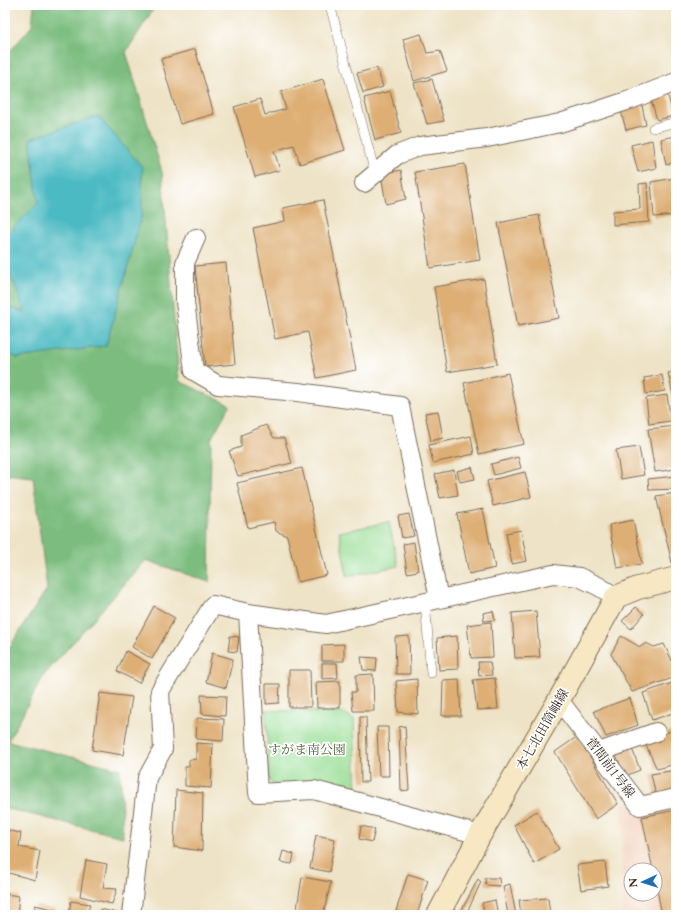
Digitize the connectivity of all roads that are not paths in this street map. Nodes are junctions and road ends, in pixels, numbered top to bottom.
1 (330, 5) edge
2 (676, 82) edge
3 (676, 122) edge
4 (653, 128) dead end
5 (370, 178) joint
6 (196, 238) dead end
7 (676, 578) edge
8 (616, 597) junction
9 (432, 600) junction
10 (248, 613) junction
11 (431, 673) dead end
12 (560, 700) junction
13 (656, 732) dead end
14 (599, 752) junction
15 (676, 798) edge
16 (480, 836) junction
17 (131, 915) edge
18 (438, 915) edge

1 - 5 lane
2 - 5 street
3 - 4 lane
6 - 9 street
7 - 8 street
8 - 9 street
8 - 12 street, 本七北田筒岫線
9 - 10 street
9 - 11 lane
10 - 16 street
10 - 17 street
12 - 14 street, 菅間前1号線
12 - 16 street, 本七北田筒岫線
13 - 14 street
14 - 15 street, 菅間前1号線
16 - 18 street, 本七北田筒岫線

